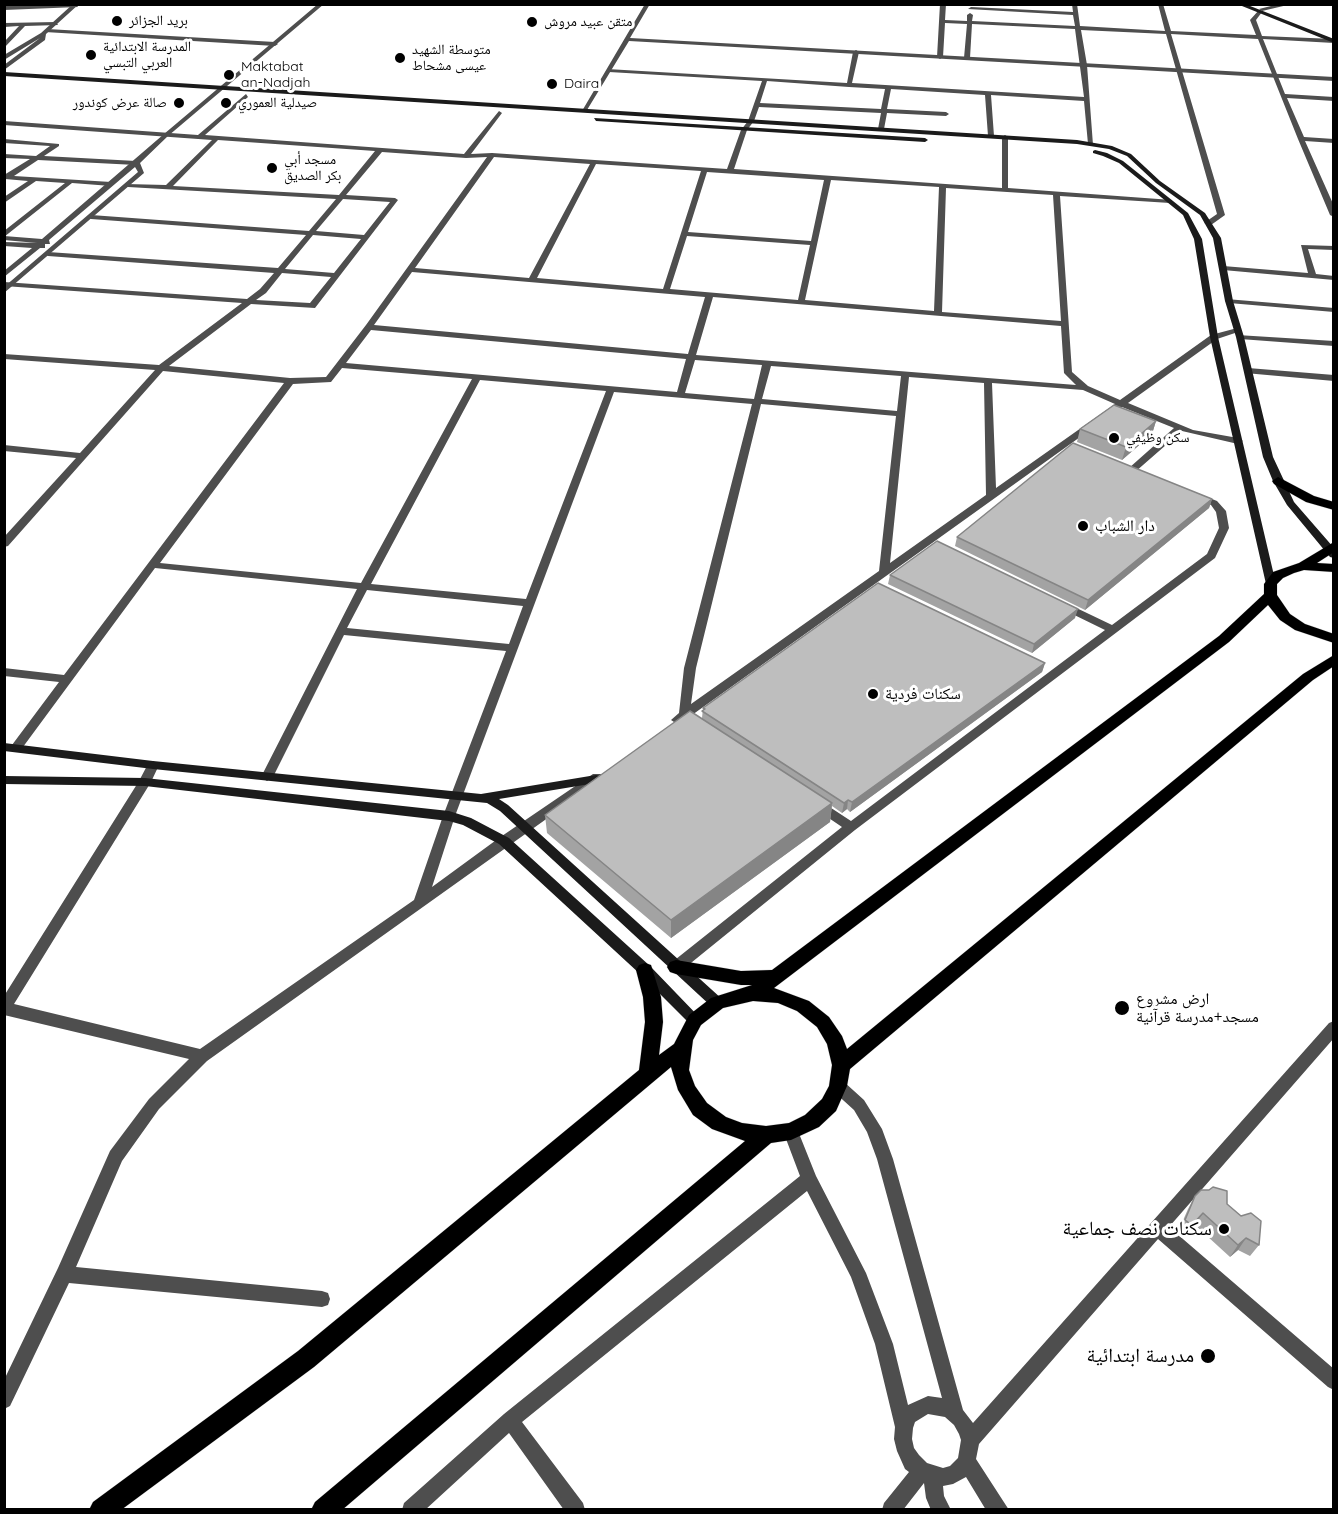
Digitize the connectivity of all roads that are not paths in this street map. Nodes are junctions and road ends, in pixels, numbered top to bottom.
1 (322, 4) edge
2 (648, 4) edge
3 (943, 4) edge
4 (1074, 4) edge
5 (1160, 4) edge
6 (1239, 4) edge
7 (1250, 4) edge
8 (1290, 4) edge
9 (76, 5) edge
10 (971, 7) edge
11 (4, 8) edge
12 (1261, 11) junction
13 (1076, 14) junction
14 (942, 21) junction
15 (969, 23) junction
16 (24, 24) junction
17 (56, 24) junction
18 (4, 25) edge
19 (1078, 28) junction
20 (45, 32) junction
21 (1169, 33) junction
22 (1262, 38) junction
23 (627, 39) junction
24 (1334, 40) edge
25 (275, 44) junction
26 (4, 47) edge
27 (21, 47) junction
28 (856, 52) junction
29 (940, 57) junction
30 (4, 58) edge
31 (967, 58) junction
32 (1084, 65) junction
33 (4, 68) edge
34 (609, 70) junction
35 (1180, 71) junction
36 (4, 74) edge
37 (1276, 76) junction
38 (1334, 79) edge
39 (765, 80) junction
40 (4, 82) edge
41 (849, 85) junction
42 (223, 87) junction
43 (888, 87) junction
44 (988, 93) junction
45 (215, 94) junction
46 (246, 96) junction
47 (1284, 96) junction
48 (1087, 99) junction
49 (1334, 99) edge
50 (756, 105) junction
51 (584, 110) junction
52 (884, 112) junction
53 (499, 113) junction
54 (946, 114) dead end
55 (751, 121) junction
56 (4, 123) edge
57 (21, 124) junction
58 (881, 129) junction
59 (744, 130) junction
60 (166, 135) junction
61 (4, 136) edge
62 (991, 136) junction
63 (199, 137) junction
64 (217, 138) junction
65 (1301, 139) junction
66 (4, 141) edge
67 (1005, 141) junction
68 (1334, 141) edge
69 (1091, 144) junction
70 (380, 150) junction
71 (492, 155) junction
72 (4, 156) edge
73 (466, 156) junction
74 (36, 158) junction
75 (594, 162) junction
76 (136, 164) junction
77 (705, 169) junction
78 (730, 171) junction
79 (6, 177) edge
80 (828, 178) junction
81 (34, 179) junction
82 (70, 182) junction
83 (111, 184) junction
84 (128, 185) junction
85 (943, 185) junction
86 (168, 188) junction
87 (1005, 190) junction
88 (1056, 193) junction
89 (4, 194) edge
90 (13, 195) junction
91 (342, 196) junction
92 (4, 201) edge
93 (1170, 201) junction
94 (1334, 214) edge
95 (91, 217) junction
96 (1208, 223) junction
97 (312, 232) junction
98 (686, 234) junction
99 (4, 236) edge
100 (366, 237) junction
101 (814, 243) junction
102 (4, 244) edge
103 (41, 244) junction
104 (57, 246) junction
105 (1334, 248) edge
106 (48, 254) junction
107 (1223, 268) junction
108 (411, 270) junction
109 (280, 271) junction
110 (4, 275) edge
111 (337, 275) junction
112 (1313, 276) junction
113 (1334, 278) edge
114 (532, 280) junction
115 (7, 287) edge
116 (666, 291) junction
117 (710, 294) junction
118 (1229, 301) junction
119 (801, 302) junction
120 (247, 303) junction
121 (1334, 310) edge
122 (938, 313) junction
123 (1063, 324) junction
124 (369, 327) junction
125 (1239, 333) junction
126 (1214, 337) junction
127 (1334, 344) edge
128 (4, 356) edge
129 (692, 357) junction
130 (767, 363) junction
131 (340, 365) junction
132 (161, 368) junction
133 (1248, 371) junction
134 (905, 375) junction
135 (477, 377) junction
136 (1334, 378) edge
137 (290, 381) junction
138 (988, 382) junction
139 (1085, 388) junction
140 (611, 389) junction
141 (680, 395) junction
142 (758, 401) junction
143 (1120, 404) junction
144 (901, 414) junction
145 (1180, 428) junction
146 (1238, 441) junction
147 (4, 448) edge
148 (83, 456) junction
149 (1132, 470) edge
150 (1278, 482) junction
151 (1183, 490) edge
152 (991, 496) junction
153 (1334, 506) edge
154 (4, 544) edge
155 (1332, 550) edge
156 (152, 565) junction
157 (1304, 566) junction
158 (1334, 568) edge
159 (884, 572) junction
160 (364, 586) junction
161 (1270, 589) junction
162 (1057, 602) edge
163 (530, 603) junction
164 (1113, 629) junction
165 (340, 632) junction
166 (1334, 639) edge
167 (513, 648) junction
168 (1334, 659) edge
169 (4, 672) edge
170 (67, 679) junction
171 (684, 716) junction
172 (666, 728) edge
173 (704, 729) edge
174 (10, 748) edge
175 (153, 765) junction
176 (600, 775) joint
177 (267, 777) junction
178 (4, 780) edge
179 (145, 782) junction
180 (457, 796) junction
181 (483, 798) junction
182 (812, 801) edge
183 (449, 816) junction
184 (851, 827) junction
185 (524, 828) junction
186 (504, 841) junction
187 (420, 903) junction
188 (676, 967) junction
189 (645, 970) junction
190 (775, 977) junction
191 (753, 994) junction
192 (717, 1003) junction
193 (5, 1008) edge
194 (695, 1020) junction
195 (1334, 1027) edge
196 (681, 1049) junction
197 (202, 1056) junction
198 (842, 1065) junction
199 (648, 1074) junction
200 (838, 1086) junction
201 (791, 1131) junction
202 (766, 1135) junction
203 (809, 1179) junction
204 (1158, 1228) junction
205 (64, 1275) junction
206 (322, 1299) dead end
207 (1334, 1381) edge
208 (4, 1400) edge
209 (956, 1416) junction
210 (510, 1420) junction
211 (904, 1427) junction
212 (970, 1440) junction
213 (967, 1461) junction
214 (927, 1473) junction
215 (101, 1509) edge
216 (323, 1509) edge
217 (411, 1509) edge
218 (576, 1509) edge
219 (891, 1509) edge
220 (942, 1509) edge
221 (1000, 1509) edge

1 - 25 street
2 - 23 street
3 - 14 street
4 - 13 street
5 - 21 street
6 - 12 main road
7 - 12 main road
8 - 12 street
9 - 11 street
9 - 17 street
10 - 13 street
10 - 15 street
12 - 22 street
12 - 24 main road
13 - 19 street
14 - 15 street
14 - 29 street
15 - 19 street
15 - 31 street
16 - 17 street
16 - 18 street
16 - 26 street
17 - 20 street
19 - 21 street
19 - 32 street
20 - 25 street
20 - 27 street
20 - 33 street
21 - 22 street
21 - 35 street
22 - 24 street
22 - 37 street
23 - 28 street
23 - 34 street
25 - 42 street
26 - 27 street
27 - 30 street
28 - 29 street
28 - 41 street
29 - 31 street
31 - 32 street
32 - 35 street
32 - 48 street
34 - 39 street
34 - 51 street
35 - 37 street
35 - 96 street
36 - 42 main road
37 - 38 street
37 - 47 street
39 - 41 street
39 - 50 street
40 - 45 main road
41 - 43 street
42 - 45 street
42 - 51 main road
43 - 44 street
43 - 52 street
44 - 48 street
44 - 62 street
45 - 46 main road
45 - 60 street
46 - 53 main road
46 - 63 street
47 - 49 street
47 - 65 street
48 - 69 street
50 - 52 street
50 - 55 street
51 - 55 main road
52 - 54 street
52 - 58 street
53 - 59 main road
53 - 73 street
55 - 58 main road
55 - 59 street
56 - 57 street
57 - 60 street
57 - 61 street
58 - 62 main road
59 - 67 main road
59 - 78 street
60 - 63 street
60 - 76 street
62 - 67 main road
63 - 64 street
64 - 70 street
64 - 86 street
65 - 68 street
65 - 94 street
66 - 74 street
67 - 69 main road
67 - 87 street
67 - 93 main road
69 - 96 main road
70 - 73 street
70 - 91 street
71 - 73 street
71 - 75 street
71 - 108 street
72 - 74 street
74 - 76 street
74 - 79 street
75 - 77 street
75 - 114 street
76 - 83 street
76 - 84 street
77 - 78 street
77 - 98 street
78 - 80 street
79 - 81 street
80 - 85 street
80 - 101 street
81 - 82 street
81 - 90 street
82 - 83 street
82 - 99 street
83 - 103 street
84 - 86 street
84 - 95 street
85 - 87 street
85 - 122 street
86 - 91 street
87 - 88 street
88 - 93 street
88 - 123 street
89 - 90 street
90 - 92 street
91 - 97 street
91 - 100 street
93 - 126 main road
95 - 97 street
95 - 104 street
96 - 107 main road
97 - 100 street
97 - 109 street
98 - 101 street
98 - 116 street
99 - 103 street
100 - 111 street
101 - 119 street
102 - 103 street
103 - 104 street
103 - 110 street
104 - 106 street
105 - 112 street
106 - 109 street
106 - 115 street
107 - 112 street
107 - 118 main road
108 - 114 street
108 - 124 street
109 - 111 street
109 - 120 street
111 - 120 street
112 - 113 street
114 - 116 street
115 - 120 street
116 - 117 street
117 - 119 street
117 - 129 street
118 - 121 street
118 - 125 main road
119 - 122 street
120 - 132 street
122 - 123 street
123 - 139 street
124 - 129 street
124 - 131 street
125 - 126 street
125 - 127 street
125 - 133 main road
126 - 143 street
126 - 146 main road
128 - 132 street
129 - 130 street
129 - 141 street
130 - 134 street
130 - 142 street
131 - 135 street
131 - 137 street
132 - 137 street
132 - 148 street
133 - 136 street
133 - 150 main road
134 - 138 street
134 - 144 street
135 - 140 street
135 - 160 street
137 - 156 street
138 - 139 street
138 - 152 street
139 - 143 street
140 - 141 street
140 - 163 street
141 - 142 street
142 - 144 street
142 - 171 street
143 - 145 street
143 - 152 street
144 - 159 street
145 - 146 street
145 - 149 street
146 - 161 main road
147 - 148 street
148 - 154 street
150 - 153 main road
150 - 155 main road
151 - 164 street
152 - 159 street
155 - 157 main road
156 - 160 street
156 - 170 street
157 - 158 main road
157 - 161 main road
159 - 171 street
160 - 163 street
160 - 165 street
161 - 166 main road
161 - 190 main road
162 - 164 street
163 - 167 street
164 - 184 street
165 - 167 street
165 - 177 street
167 - 180 street
168 - 198 main road
169 - 170 street
170 - 174 street
171 - 172 street
171 - 173 street
174 - 175 main road
175 - 177 main road
175 - 179 street
176 - 181 main road
176 - 185 street
177 - 180 main road
178 - 179 main road
179 - 183 main road
179 - 193 street
180 - 181 main road
180 - 183 street
181 - 185 main road
182 - 184 street
183 - 186 main road
183 - 187 street
184 - 188 street
185 - 186 street
185 - 188 main road
186 - 187 street
186 - 189 main road
187 - 197 street
188 - 190 main road
188 - 192 main road
189 - 194 main road
189 - 199 main road
190 - 191 main road
191 - 192 main road
191 - 198 main road
192 - 194 main road
193 - 197 street
194 - 196 main road
195 - 204 street
196 - 199 main road
196 - 202 main road
197 - 205 street
198 - 200 main road
199 - 215 main road
200 - 201 main road
200 - 209 street
201 - 202 main road
201 - 203 street
202 - 216 main road
203 - 210 street
203 - 211 street
204 - 207 street
204 - 212 street
205 - 206 street
205 - 208 street
209 - 211 street
209 - 212 street
210 - 217 street
210 - 218 street
211 - 214 street
212 - 213 street
213 - 214 street
213 - 221 street
214 - 219 street
214 - 220 street

